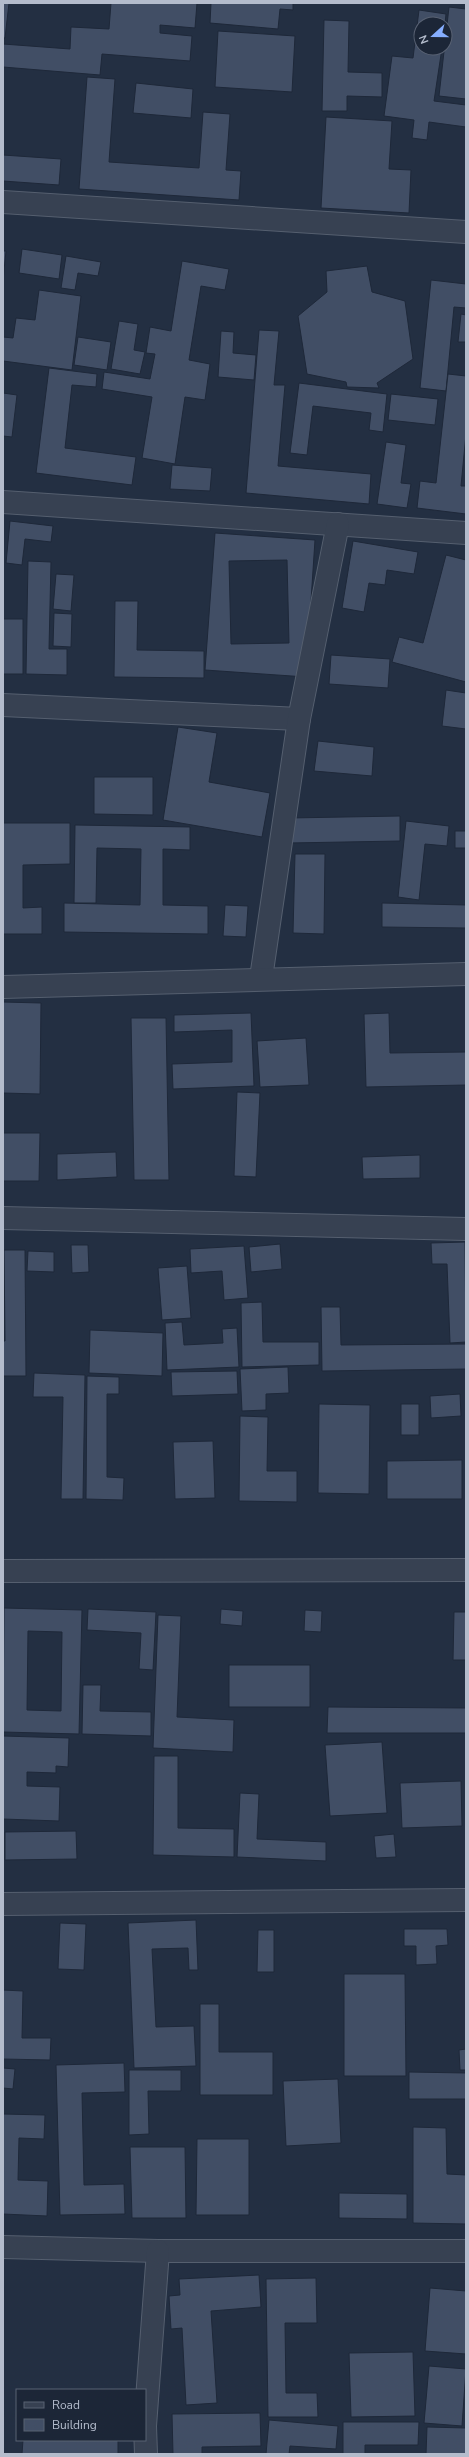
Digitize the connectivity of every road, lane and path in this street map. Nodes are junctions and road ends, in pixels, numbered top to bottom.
1 (3, 202) edge
2 (466, 232) edge
3 (3, 502) edge
4 (338, 524) junction
5 (466, 533) edge
6 (3, 705) edge
7 (299, 719) junction
8 (466, 974) edge
9 (261, 978) junction
10 (3, 987) edge
11 (3, 1218) edge
12 (466, 1229) edge
13 (466, 1570) edge
14 (3, 1571) edge
15 (466, 1900) edge
16 (3, 1904) edge
17 (3, 2247) edge
18 (158, 2251) junction
19 (466, 2251) edge
20 (146, 2413) edge
21 (146, 2441) edge
22 (146, 2454) edge

1 - 2 street
3 - 4 street
4 - 5 street
4 - 7 street
6 - 7 street
7 - 9 street
8 - 9 street
9 - 10 street
11 - 12 street
13 - 14 street
15 - 16 street
17 - 18 street
18 - 19 street
18 - 20 street
21 - 22 street

